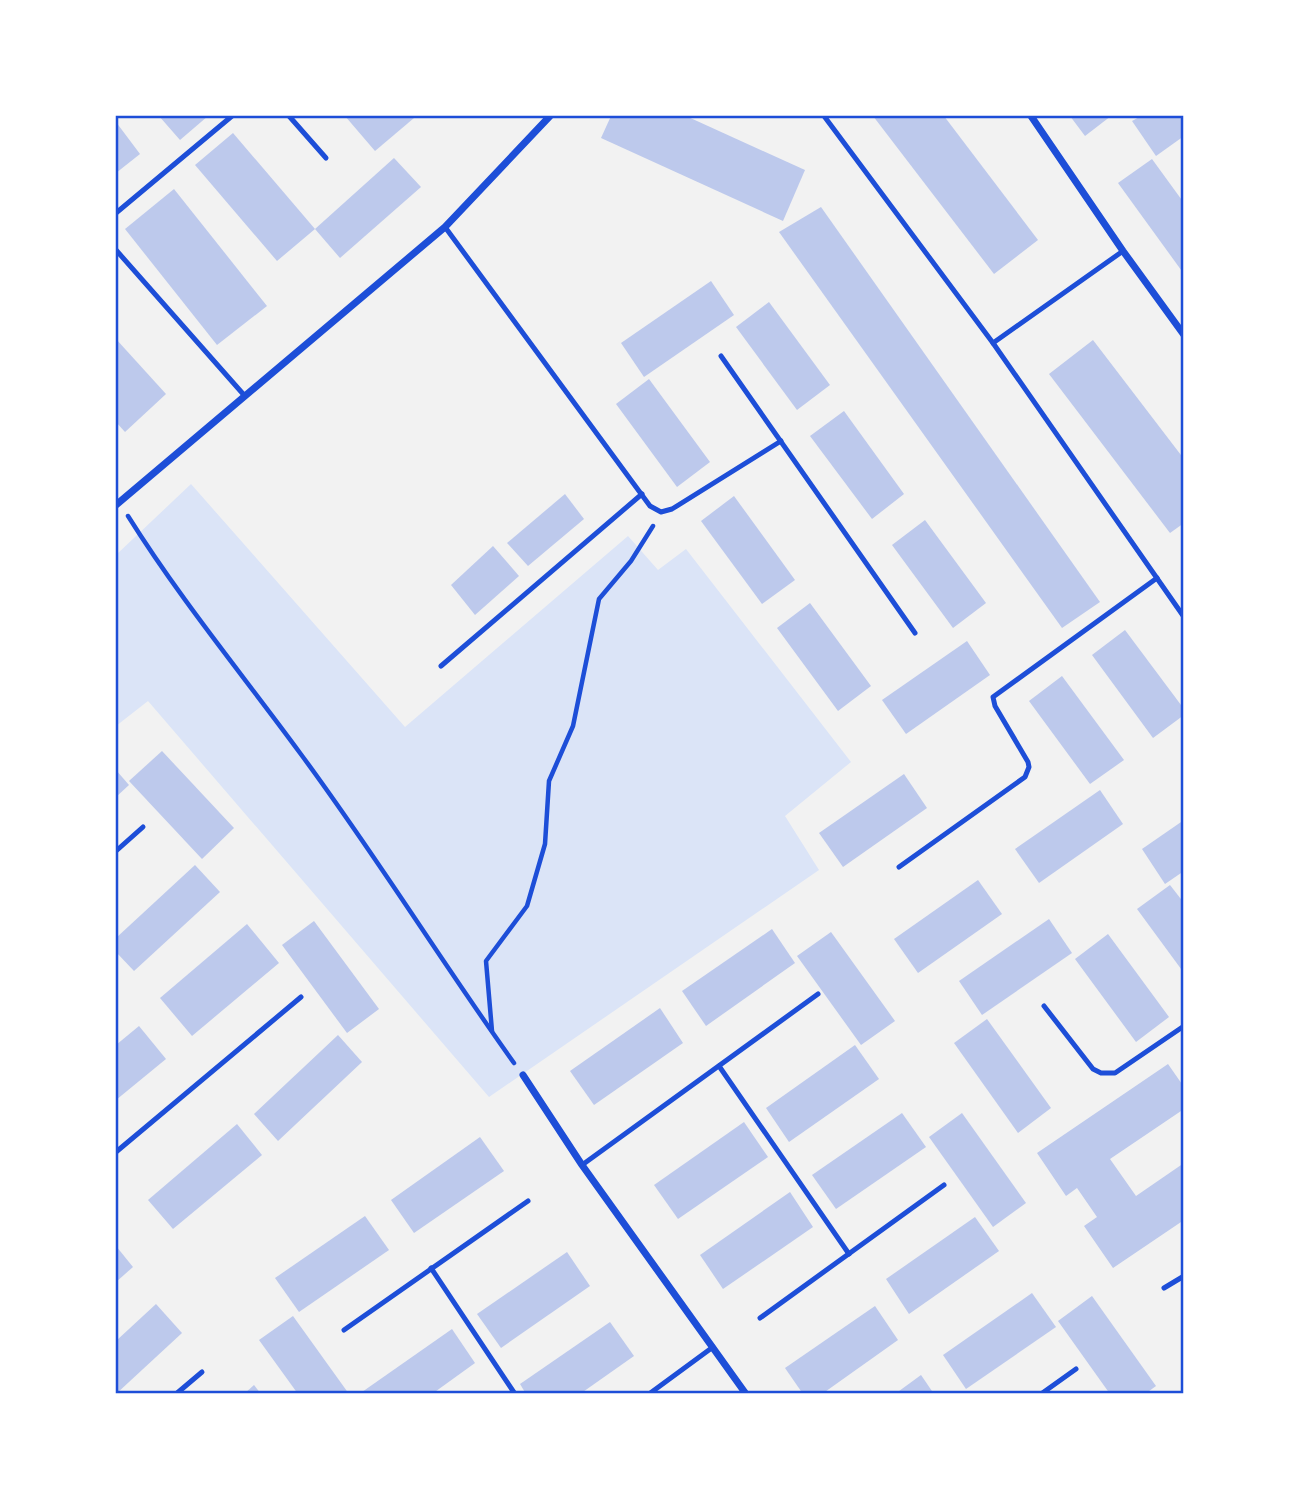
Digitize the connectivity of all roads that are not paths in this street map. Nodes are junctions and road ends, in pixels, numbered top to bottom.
1 (232, 116) edge
2 (289, 116) edge
3 (550, 116) edge
4 (824, 116) edge
5 (1031, 116) edge
6 (326, 158) dead end
7 (116, 213) edge
8 (445, 227) junction
9 (116, 250) edge
10 (1123, 251) junction
11 (1184, 335) edge
12 (993, 343) junction
13 (721, 356) dead end
14 (243, 395) junction
15 (781, 441) junction
16 (642, 494) junction
17 (117, 504) edge
18 (1157, 578) junction
19 (1184, 617) edge
20 (915, 633) dead end
21 (441, 666) dead end
22 (143, 828) dead end
23 (116, 851) edge
24 (899, 867) dead end
25 (818, 994) dead end
26 (301, 997) dead end
27 (1044, 1006) dead end
28 (1184, 1026) edge
29 (719, 1066) junction
30 (523, 1075) road end
31 (116, 1152) edge
32 (582, 1165) junction
33 (944, 1185) dead end
34 (528, 1201) dead end
35 (849, 1254) junction
36 (431, 1268) junction
37 (1184, 1276) edge
38 (1164, 1289) dead end
39 (760, 1318) dead end
40 (344, 1330) dead end
41 (713, 1348) junction
42 (1076, 1369) dead end
43 (202, 1372) dead end
44 (177, 1394) edge
45 (515, 1394) edge
46 (649, 1394) edge
47 (746, 1394) edge
48 (1041, 1394) edge

1 - 7 lane
2 - 6 lane
3 - 8 street
4 - 12 lane
5 - 10 street
8 - 14 street
8 - 16 lane
9 - 14 lane
10 - 11 street
10 - 12 lane
12 - 18 lane
13 - 15 lane
14 - 17 street
15 - 16 lane
15 - 20 lane
16 - 21 lane
18 - 19 lane
18 - 24 lane
22 - 23 lane
25 - 29 lane
26 - 31 lane
27 - 28 lane
29 - 32 lane
29 - 35 lane
30 - 32 street
32 - 41 street
33 - 35 lane
34 - 36 lane
35 - 39 lane
36 - 40 lane
36 - 45 lane
37 - 38 lane
41 - 46 lane
41 - 47 street
42 - 48 lane
43 - 44 lane

